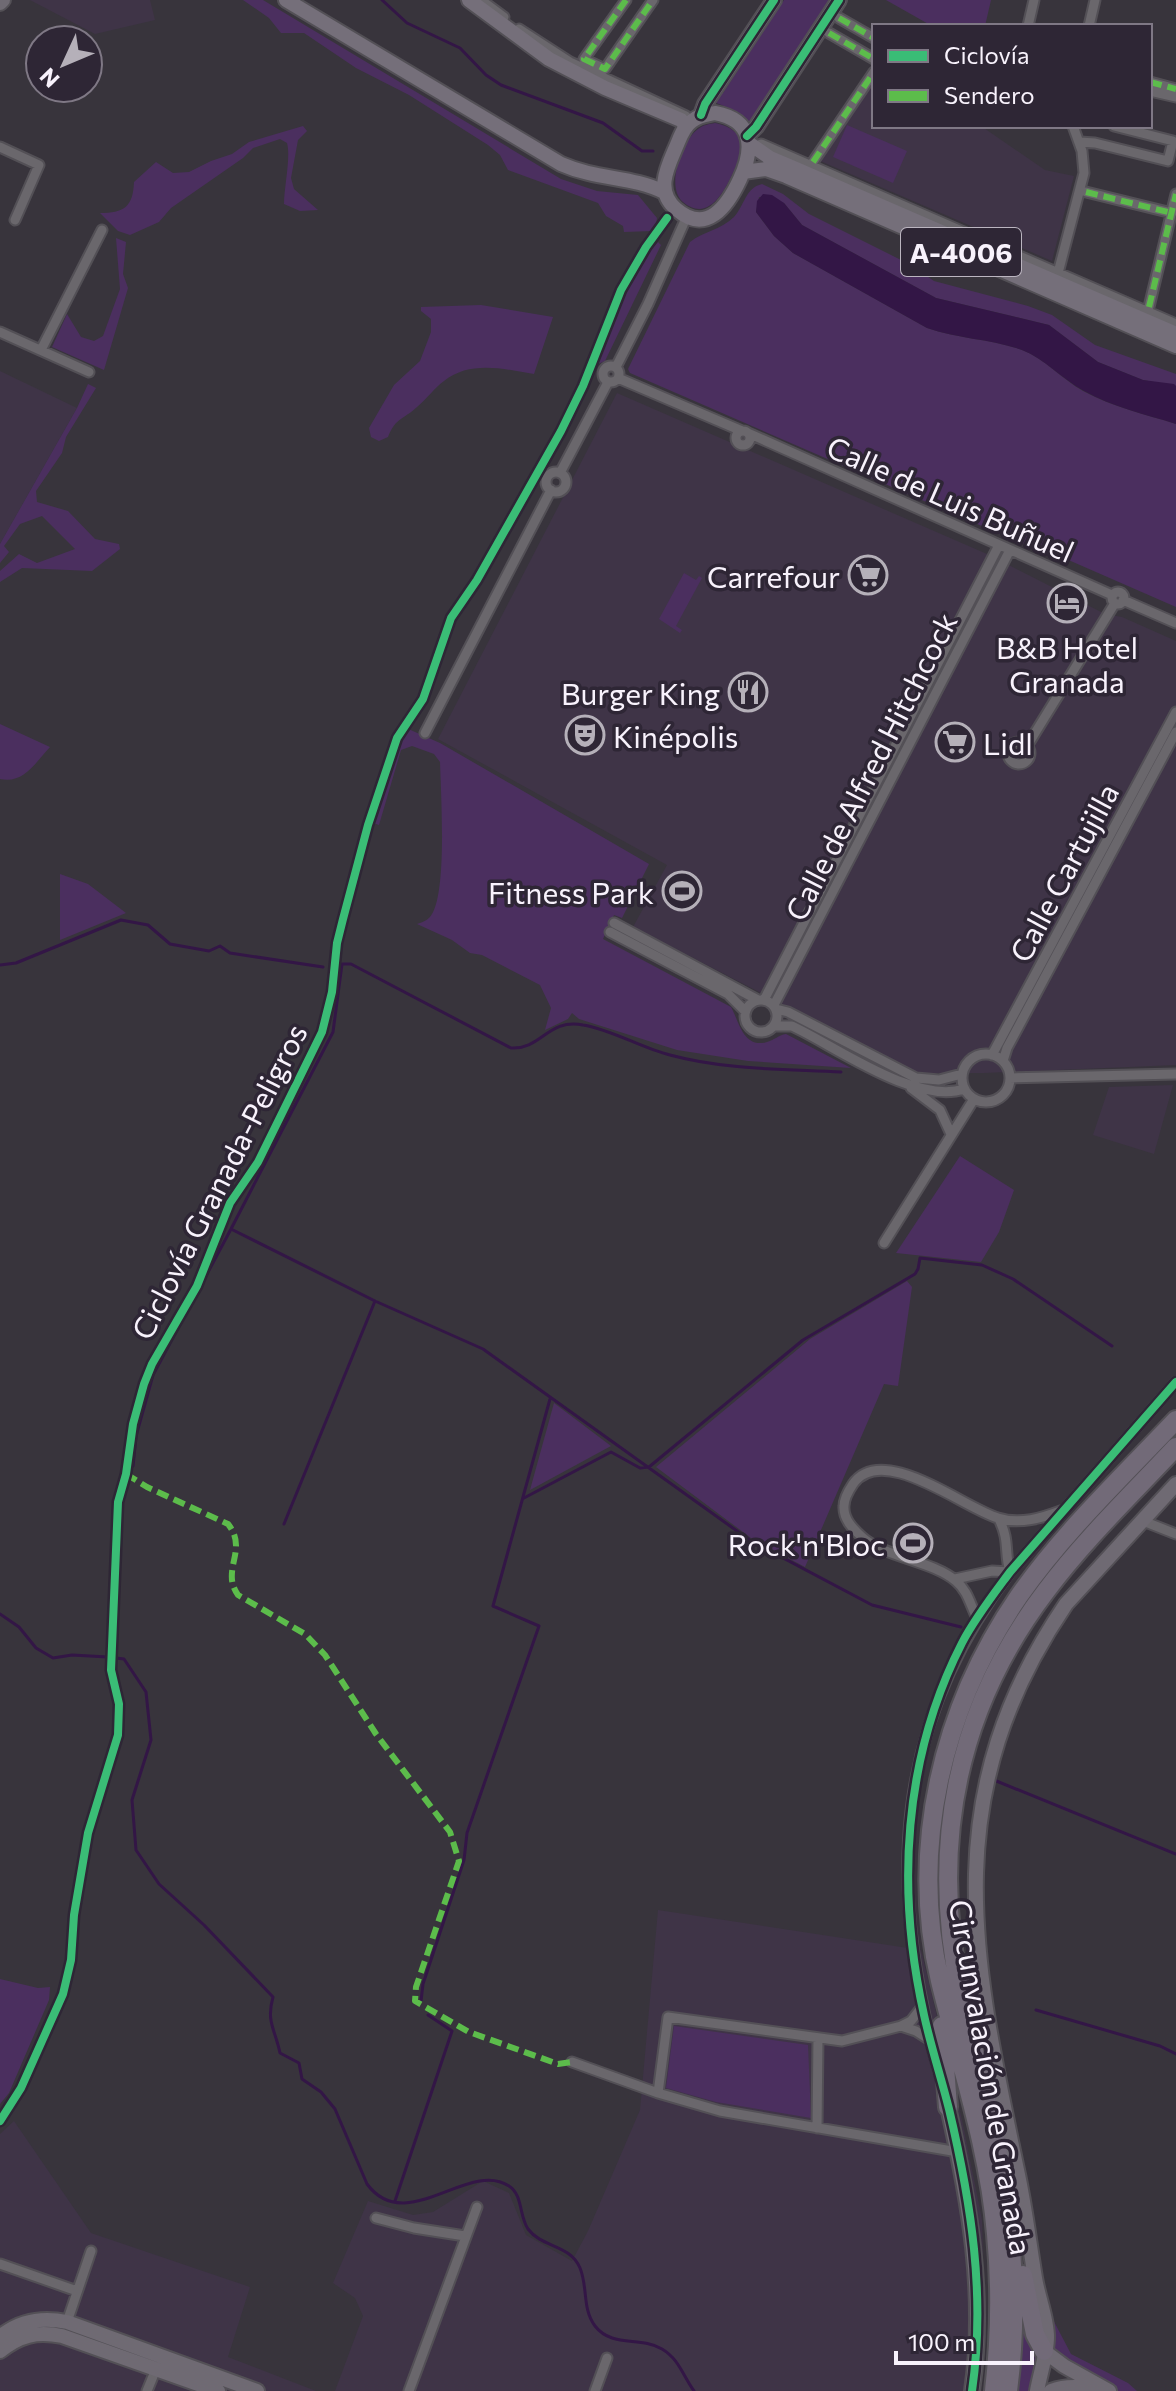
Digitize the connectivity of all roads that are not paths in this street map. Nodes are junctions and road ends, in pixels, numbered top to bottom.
1 (286, 0) edge
2 (469, 0) edge
3 (481, 0) edge
4 (626, 0) edge
5 (653, 0) edge
6 (774, 0) edge
7 (839, 0) edge
8 (1034, 0) edge
9 (1095, 0) edge
10 (839, 18) dead end
11 (1028, 24) edge
12 (1089, 24) edge
13 (829, 33) dead end
14 (872, 37) edge
15 (872, 58) edge
16 (872, 75) edge
17 (1152, 83) edge
18 (1176, 89) edge
19 (1152, 91) edge
20 (1176, 97) edge
21 (693, 121) junction
22 (1074, 128) edge
23 (1122, 128) edge
24 (1080, 142) junction
25 (750, 143) junction
26 (0, 147) edge
27 (813, 162) dead end
28 (743, 172) junction
29 (664, 192) junction
30 (1086, 192) dead end
31 (1176, 194) edge
32 (1172, 213) junction
33 (687, 216) junction
34 (15, 220) dead end
35 (102, 230) dead end
36 (1058, 273) junction
37 (1149, 307) dead end
38 (1176, 324) edge
39 (0, 332) edge
40 (1176, 334) edge
41 (1176, 346) edge
42 (41, 350) junction
43 (616, 367) junction
44 (89, 372) dead end
45 (618, 378) junction
46 (608, 382) junction
47 (999, 545) junction
48 (1010, 550) junction
49 (1117, 599) junction
50 (1176, 623) edge
51 (1176, 712) edge
52 (1176, 732) edge
53 (425, 733) dead end
54 (1027, 746) dead end
55 (612, 928) dead end
56 (624, 934) junction
57 (768, 1003) junction
58 (745, 1011) junction
59 (775, 1026) junction
60 (992, 1055) junction
61 (1003, 1061) junction
62 (962, 1074) junction
63 (1176, 1074) edge
64 (1010, 1078) junction
65 (908, 1086) junction
66 (964, 1089) junction
67 (974, 1099) junction
68 (951, 1134) junction
69 (884, 1243) dead end
70 (1176, 1382) edge
71 (1176, 1420) edge
72 (1176, 1447) edge
73 (1176, 1484) edge
74 (1064, 1510) junction
75 (999, 1519) junction
76 (1143, 1521) junction
77 (1176, 1534) edge
78 (1010, 1572) junction
79 (955, 1579) junction
80 (977, 1618) junction
81 (940, 1980) junction
82 (923, 2011) junction
83 (901, 2026) junction
84 (818, 2038) junction
85 (930, 2040) junction
86 (572, 2062) dead end
87 (658, 2093) junction
88 (948, 2107) junction
89 (817, 2128) junction
90 (958, 2152) junction
91 (1004, 2192) junction
92 (477, 2207) dead end
93 (376, 2218) dead end
94 (465, 2236) junction
95 (91, 2251) dead end
96 (0, 2264) edge
97 (77, 2291) junction
98 (67, 2322) junction
99 (0, 2337) edge
100 (0, 2351) edge
101 (1044, 2351) junction
102 (607, 2358) dead end
103 (156, 2369) junction
104 (195, 2369) junction
105 (147, 2391) edge
106 (218, 2391) edge
107 (257, 2391) edge
108 (409, 2391) edge
109 (595, 2391) edge
110 (972, 2391) edge
111 (994, 2391) edge
112 (1008, 2391) edge
113 (1037, 2391) edge
114 (1051, 2391) edge
115 (1099, 2391) edge
116 (1109, 2391) edge

1 - 29 main road
2 - 21 main road, A-4006
3 - 21 street
4 - 5 street
6 - 21 street
7 - 25 street
8 - 11 street
9 - 12 street
10 - 14 street
13 - 15 street
16 - 27 street
17 - 18 street
19 - 20 street
21 - 25 main road, A-4006
21 - 29 main road
22 - 24 street
23 - 24 street
24 - 36 street
25 - 28 main road
25 - 36 street
25 - 40 main road, A-4006
26 - 34 street
28 - 33 main road
28 - 41 main road, A-4006
29 - 33 main road
30 - 32 street
31 - 32 street
32 - 37 street
33 - 43 street
35 - 42 street
36 - 38 street
39 - 42 street
42 - 44 street
43 - 45 street
43 - 46 street
45 - 46 street
45 - 47 street, Calle de Luis Buñuel
46 - 53 street
47 - 48 street, Calle de Luis Buñuel
47 - 57 street, Calle de Alfred Hitchcock
48 - 49 street, Calle de Luis Buñuel
48 - 57 street, Calle de Alfred Hitchcock
49 - 50 street, Calle de Luis Buñuel
49 - 54 street
51 - 60 street, Calle Cartujilla
52 - 61 street, Calle Cartujilla
55 - 56 street
56 - 57 street
56 - 58 street
57 - 58 street
57 - 59 street
57 - 62 street
58 - 59 street
59 - 65 street
60 - 61 street
60 - 62 street
61 - 64 street
62 - 66 street
63 - 64 street
64 - 67 street
65 - 66 street
65 - 68 street
66 - 67 street
67 - 68 street
68 - 69 street
70 - 74 street
71 - 81 highway, Circunvalación de Granada
72 - 91 highway, Circunvalación de Granada
73 - 76 street
74 - 75 street
74 - 78 street
75 - 78 street
75 - 79 street
76 - 77 street
76 - 101 street
78 - 79 street
78 - 80 street
79 - 80 street
80 - 82 street
81 - 88 highway
81 - 111 highway, Circunvalación de Granada
82 - 83 street
82 - 85 street
83 - 84 street
83 - 85 street
84 - 87 street
84 - 89 street
85 - 88 street
86 - 87 street
87 - 89 street
88 - 90 street
89 - 90 street
90 - 110 street
91 - 101 highway
91 - 112 highway, Circunvalación de Granada
92 - 94 street
93 - 94 street
94 - 108 street
95 - 97 street
96 - 97 street
97 - 98 street
98 - 99 street
98 - 104 street
100 - 103 street
101 - 113 street
101 - 116 street
102 - 109 street
103 - 104 street
103 - 105 street
103 - 106 street
104 - 107 street
114 - 115 street

